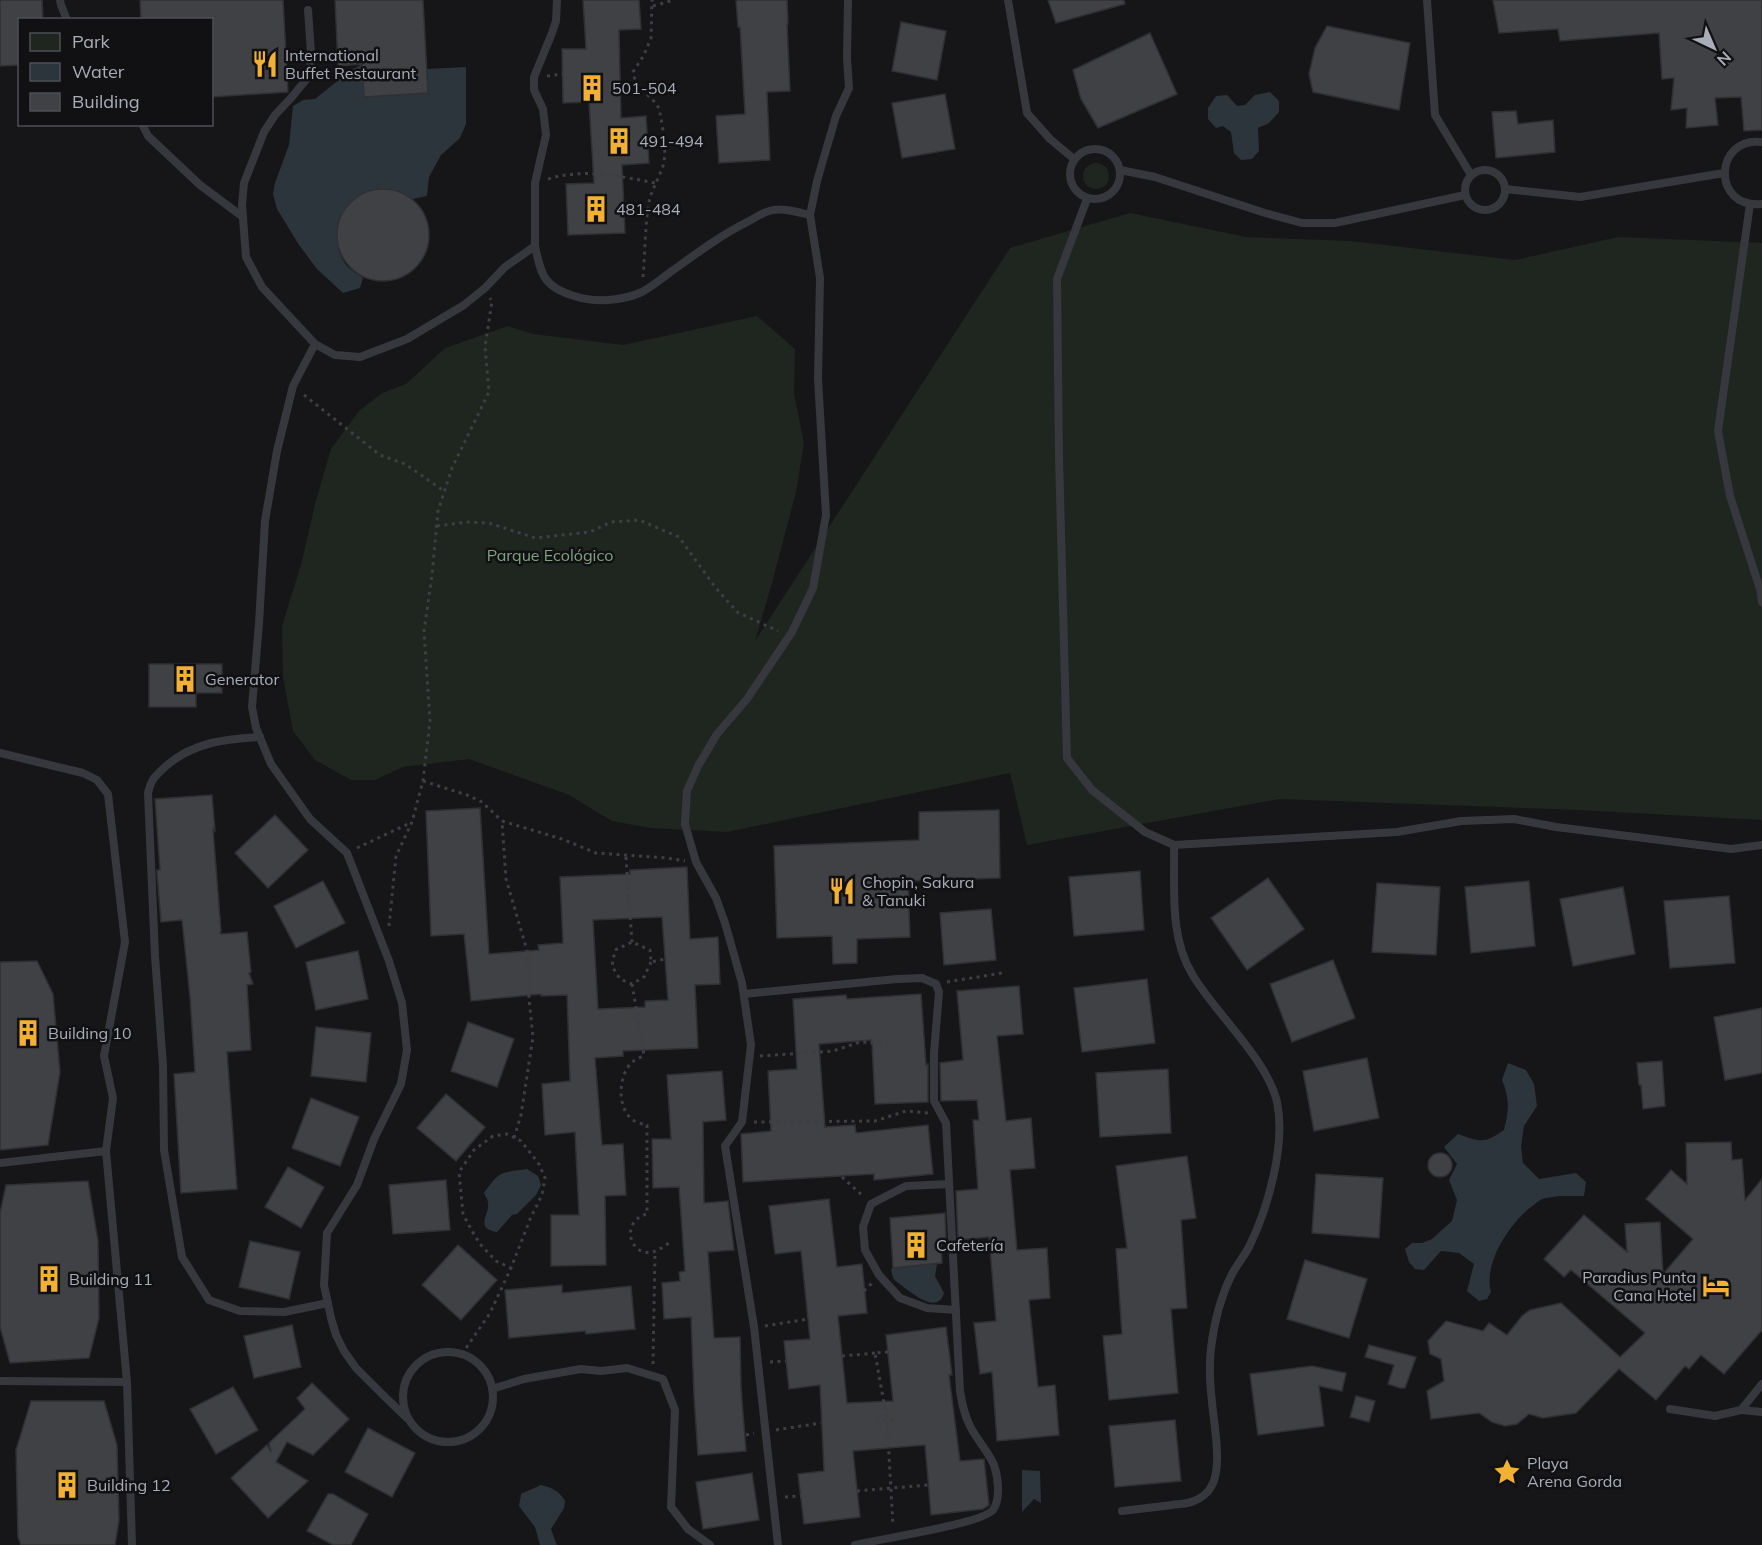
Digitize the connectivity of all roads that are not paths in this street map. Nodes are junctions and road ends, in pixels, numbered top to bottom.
1 (60, 0) edge
2 (557, 0) edge
3 (848, 0) edge
4 (1008, 0) edge
5 (1426, 0) edge
6 (308, 10) dead end
7 (66, 18) edge
8 (143, 126) edge
9 (1762, 142) edge
10 (1074, 159) junction
11 (1120, 170) junction
12 (1724, 173) junction
13 (1471, 176) junction
14 (1505, 189) junction
15 (1465, 195) junction
16 (1087, 199) junction
17 (1750, 204) junction
18 (1762, 204) edge
19 (810, 215) junction
20 (243, 217) junction
21 (535, 246) junction
22 (315, 344) junction
23 (1762, 602) edge
24 (260, 737) junction
25 (0, 753) edge
26 (1174, 845) junction
27 (1762, 845) edge
28 (744, 994) junction
29 (106, 1151) junction
30 (0, 1163) edge
31 (949, 1184) junction
32 (328, 1303) junction
33 (956, 1310) junction
34 (0, 1381) edge
35 (127, 1382) junction
36 (1762, 1384) edge
37 (492, 1389) junction
38 (1670, 1409) dead end
39 (1741, 1410) junction
40 (1762, 1412) edge
41 (407, 1418) junction
42 (1122, 1511) dead end
43 (132, 1545) edge
44 (710, 1545) edge
45 (778, 1545) edge
46 (855, 1545) edge

1 - 7 lane
2 - 21 lane
3 - 19 lane
4 - 10 lane
5 - 13 lane
6 - 20 lane
8 - 20 lane
9 - 12 lane
10 - 11 lane
10 - 16 lane
11 - 15 lane
11 - 16 lane
12 - 14 lane
12 - 17 lane
13 - 14 lane
13 - 15 lane
14 - 15 lane
16 - 26 lane
17 - 18 lane
17 - 23 lane
19 - 21 lane
19 - 28 lane
20 - 22 lane
21 - 22 lane
22 - 24 lane
24 - 32 lane
24 - 32 lane
25 - 29 lane
26 - 27 lane
26 - 42 lane
28 - 31 lane
28 - 45 lane
29 - 30 lane
29 - 35 lane
31 - 33 lane
31 - 33 lane
32 - 41 lane
33 - 46 lane
34 - 35 lane
35 - 43 lane
36 - 39 lane
37 - 41 lane
37 - 41 lane
37 - 44 lane
38 - 39 lane
39 - 40 lane

